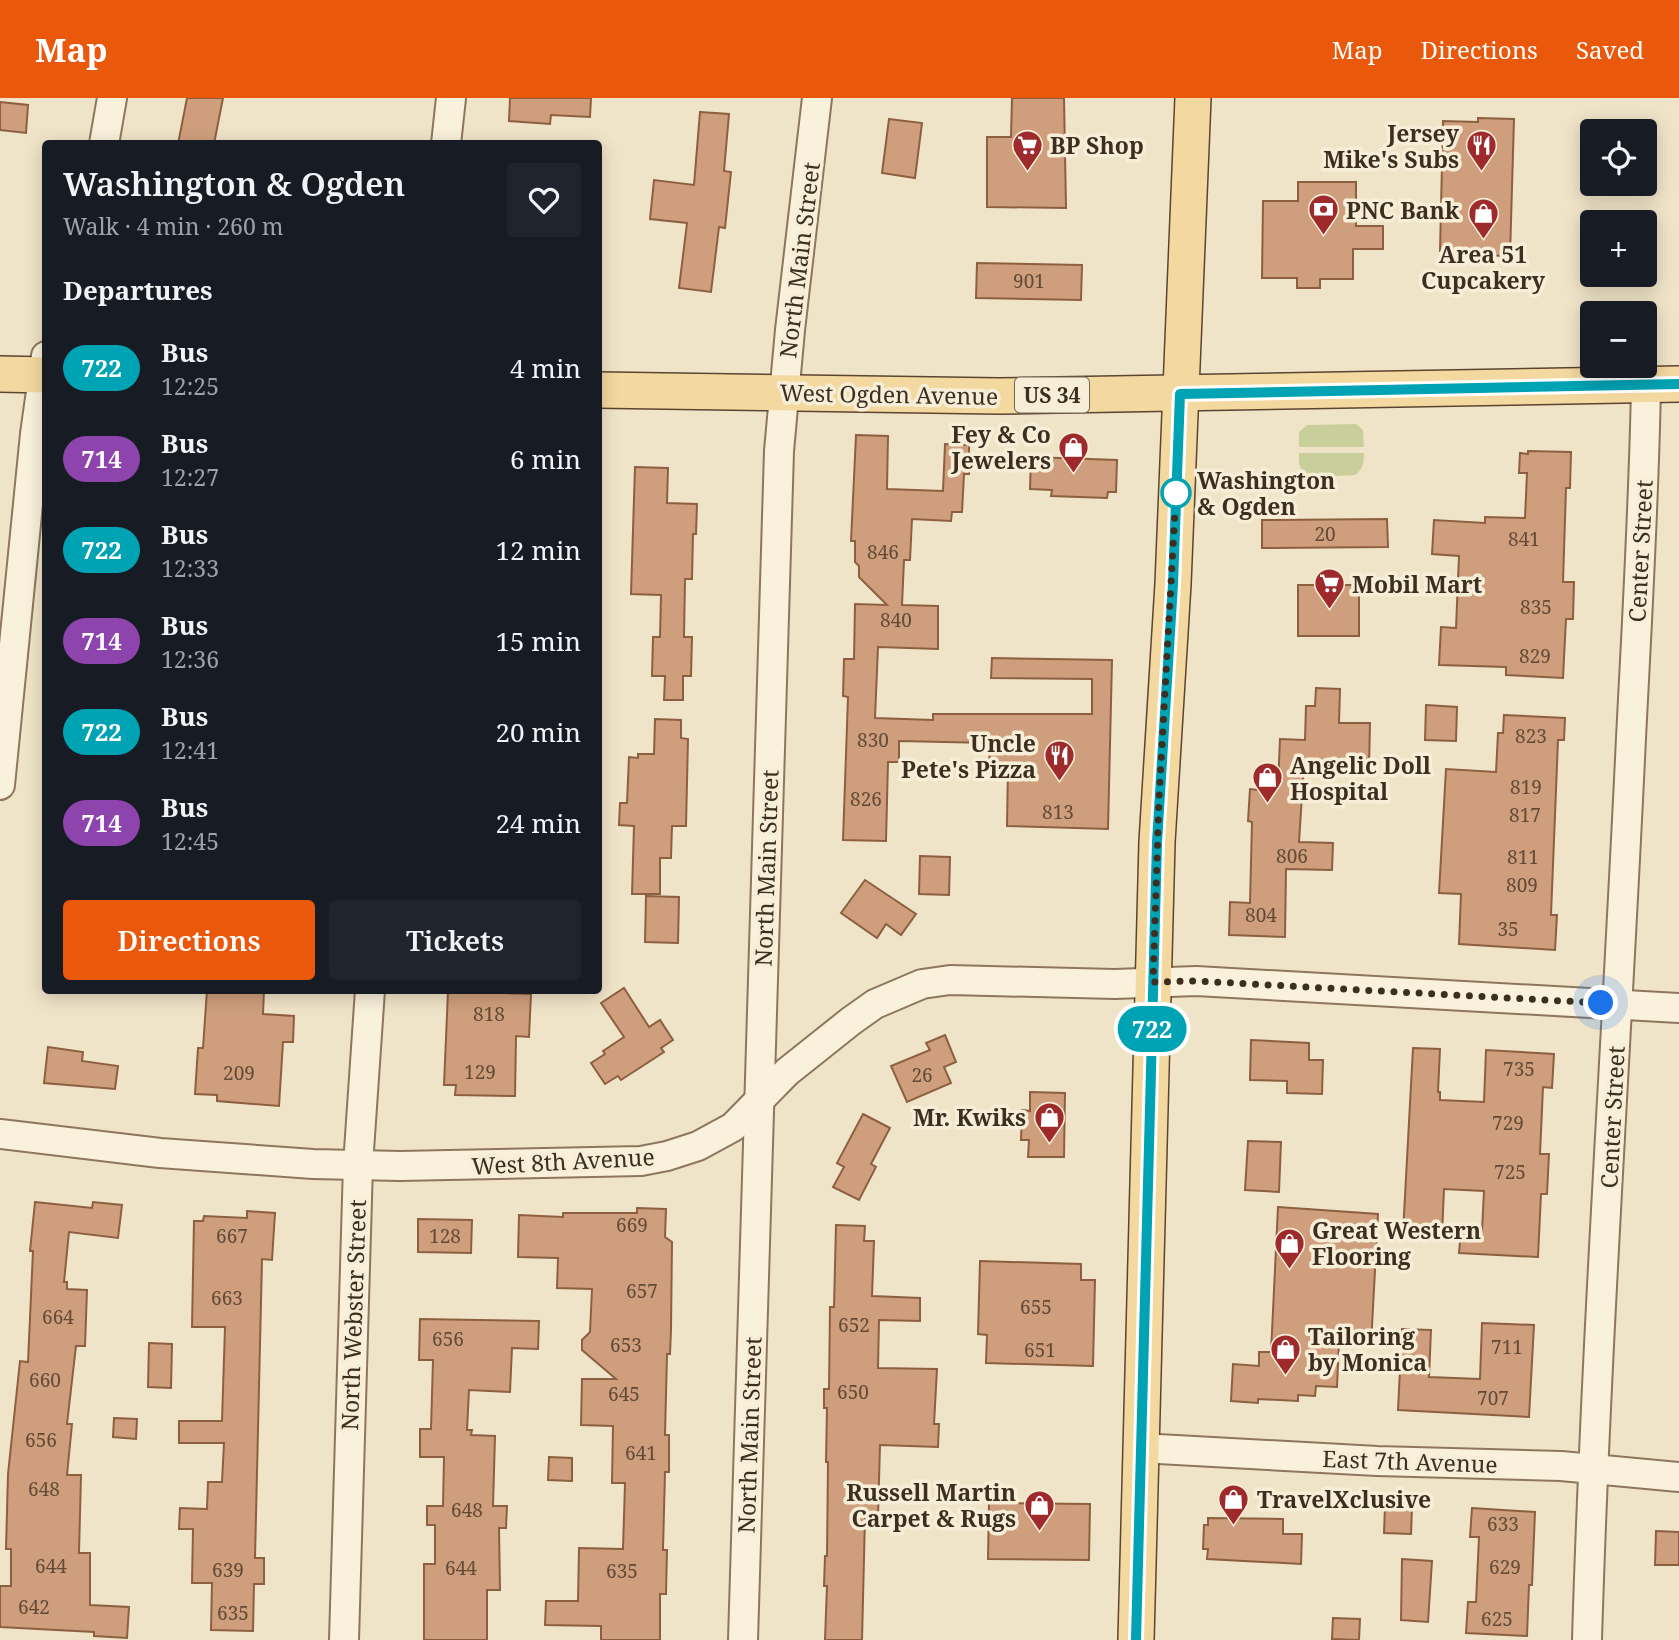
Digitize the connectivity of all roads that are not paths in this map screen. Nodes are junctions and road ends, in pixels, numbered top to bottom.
1 (112, 98) edge
2 (452, 98) edge
3 (817, 98) edge
4 (1193, 98) edge
5 (105, 140) edge
6 (447, 140) edge
7 (42, 369) edge
8 (0, 374) edge
9 (1662, 384) edge
10 (602, 390) edge
11 (784, 393) junction
12 (1180, 394) junction
13 (42, 397) edge
14 (0, 785) edge
15 (1153, 982) junction
16 (370, 994) edge
17 (1618, 1004) junction
18 (1679, 1008) edge
19 (759, 1101) junction
20 (0, 1134) edge
21 (358, 1165) junction
22 (1140, 1448) junction
23 (1592, 1470) junction
24 (1679, 1477) edge
25 (344, 1640) edge
26 (743, 1640) edge
27 (1136, 1640) edge
28 (1587, 1640) edge

1 - 5 street
2 - 6 street
3 - 11 street, North Main Street
4 - 12 main road
7 - 8 main road
9 - 12 main road, US 34
9 - 17 street, Center Street
10 - 11 main road, West Ogden Avenue / US 34
11 - 12 main road, West Ogden Avenue / US 34
11 - 19 street, North Main Street
12 - 15 main road
13 - 14 street
15 - 17 street, West 8th Avenue
15 - 19 street, West 8th Avenue
15 - 22 main road
16 - 21 street, North Webster Street
17 - 18 street, West 8th Avenue
17 - 23 street, Center Street
19 - 21 street, West 8th Avenue
19 - 26 street, North Main Street
20 - 21 street, West 8th Avenue
21 - 25 street, North Webster Street
22 - 23 street, East 7th Avenue
22 - 27 main road
23 - 24 street, East 7th Avenue
23 - 28 street, Center Street

